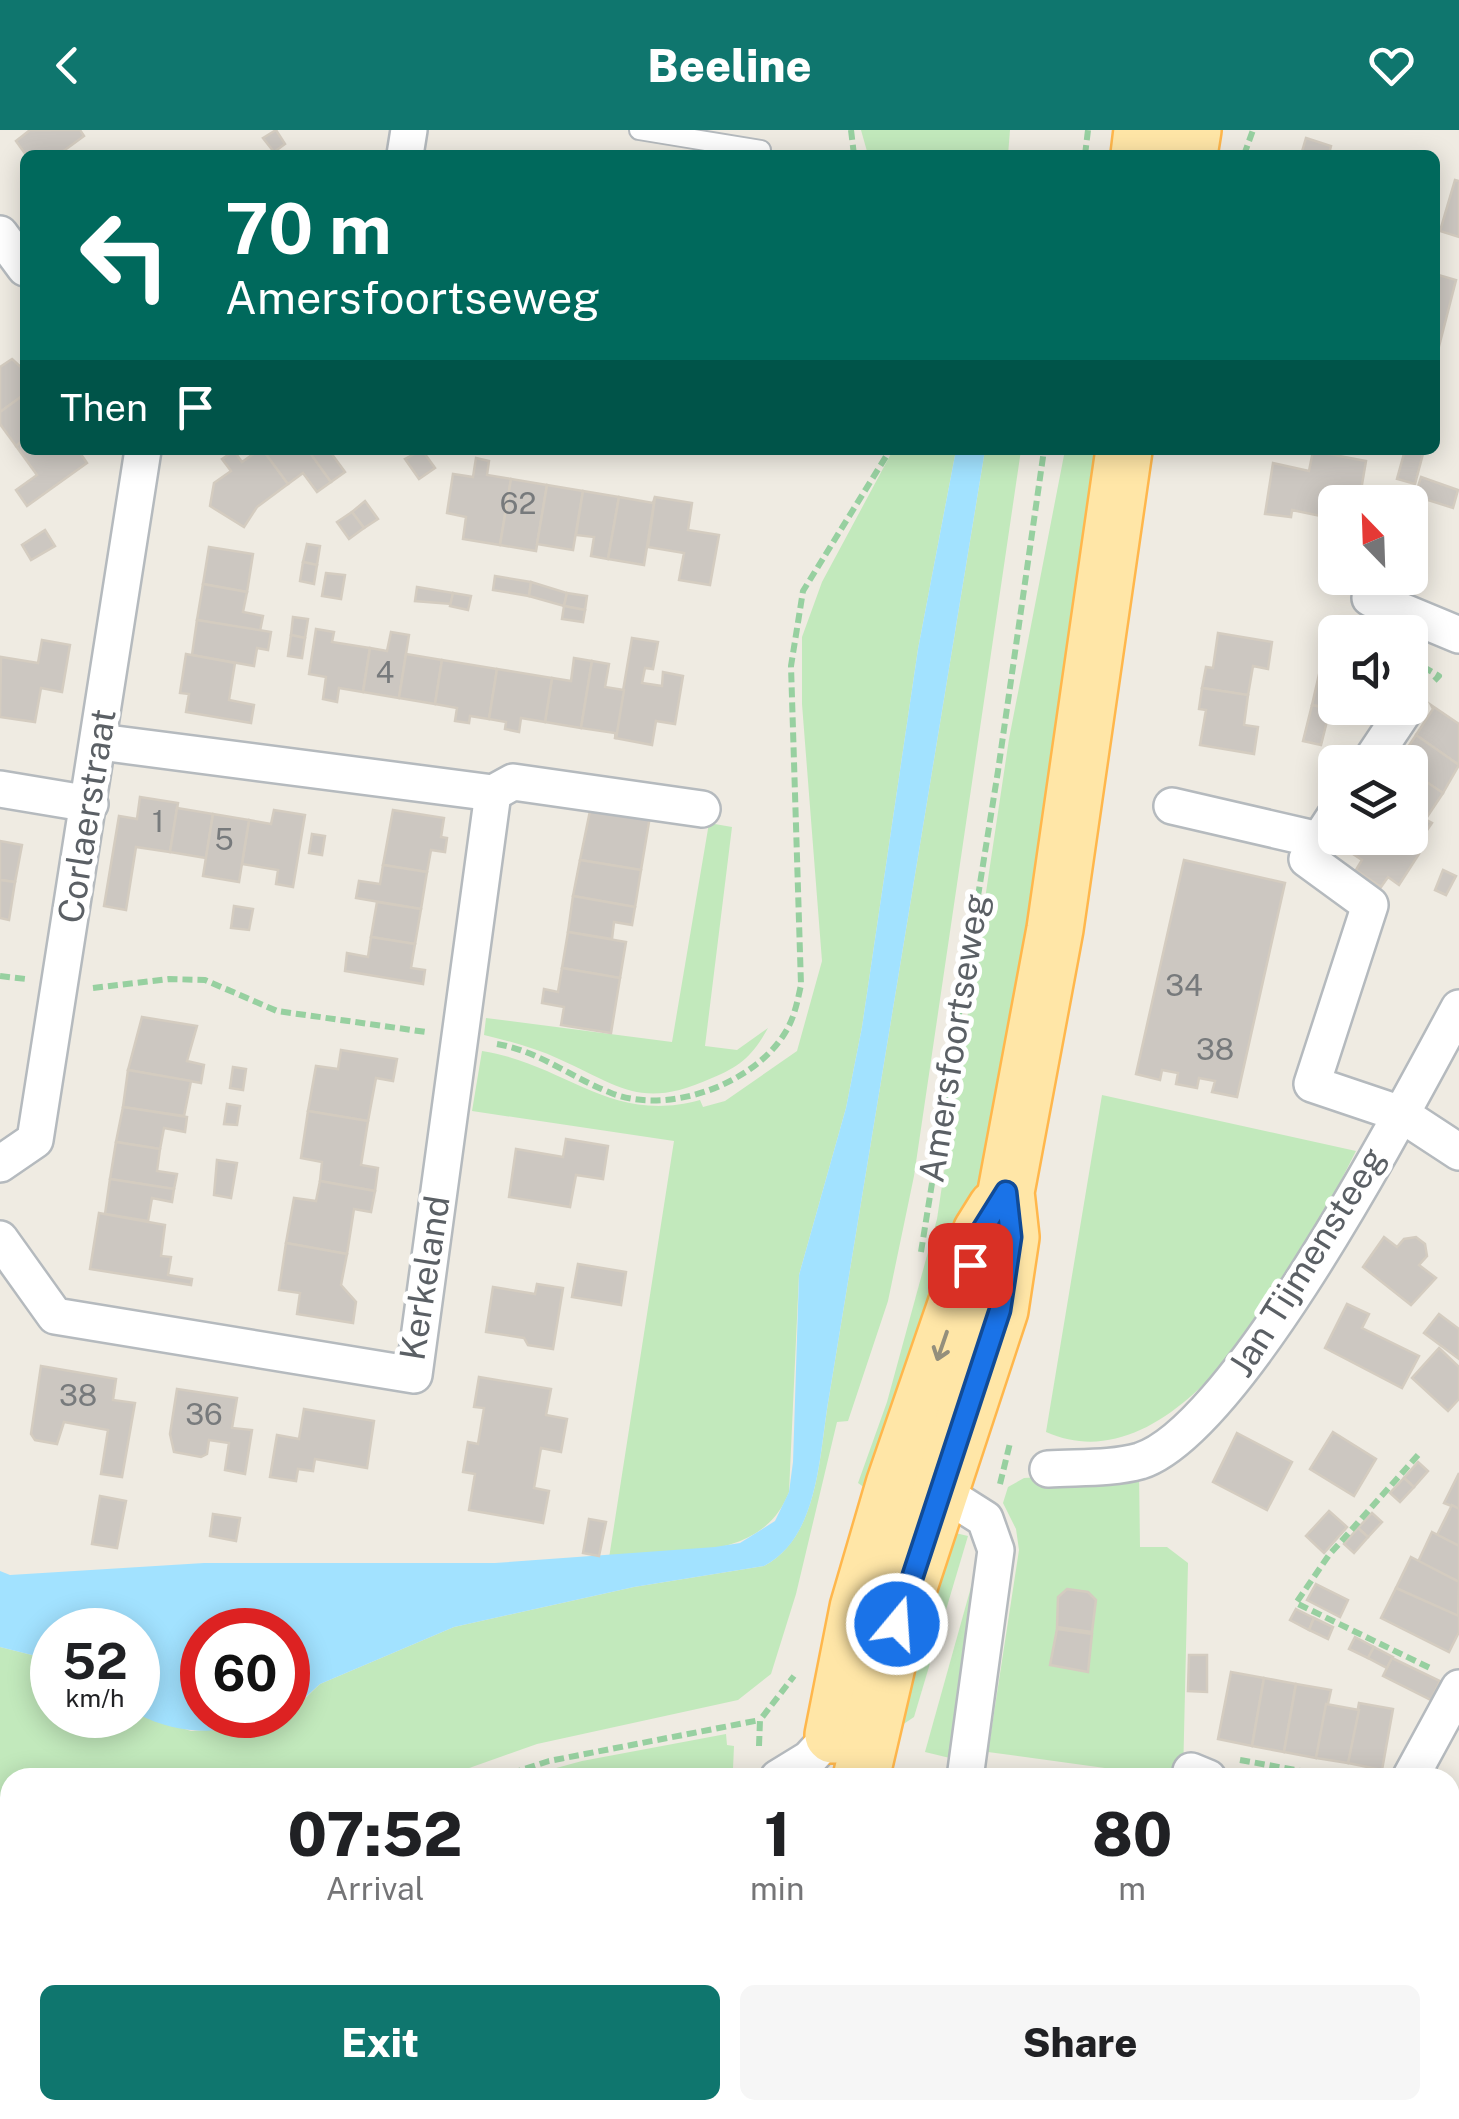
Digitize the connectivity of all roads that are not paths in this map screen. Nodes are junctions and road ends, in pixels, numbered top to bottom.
1 (639, 130) edge
2 (760, 150) dead end
3 (0, 234) edge
4 (20, 261) edge
5 (141, 455) edge
6 (1123, 455) edge
7 (1370, 598) dead end
8 (1459, 636) edge
9 (100, 742) junction
10 (0, 790) edge
11 (493, 793) junction
12 (90, 804) junction
13 (1172, 806) dead end
14 (702, 810) dead end
15 (1318, 827) edge
16 (1318, 843) edge
17 (1459, 1008) edge
18 (1401, 1114) junction
19 (1459, 1152) edge
20 (0, 1164) edge
21 (0, 1239) edge
22 (1048, 1469) dead end
23 (920, 1478) junction
24 (1452, 1681) edge
25 (840, 1762) edge
26 (794, 1768) edge
27 (966, 1768) edge
28 (1414, 1768) edge

1 - 2 lane
3 - 4 street
5 - 9 street, Corlaerstraat
6 - 23 main road, Amersfoortseweg
7 - 8 street
9 - 11 street
9 - 12 street, Corlaerstraat
10 - 12 street
11 - 14 street
11 - 21 street, Kerkeland
12 - 20 street, Corlaerstraat
13 - 15 street
16 - 18 street
17 - 18 street, Jan Tijmensteeg
18 - 19 street
18 - 22 street, Jan Tijmensteeg
23 - 25 main road, Amersfoortseweg
23 - 27 street
24 - 28 street
25 - 26 street

